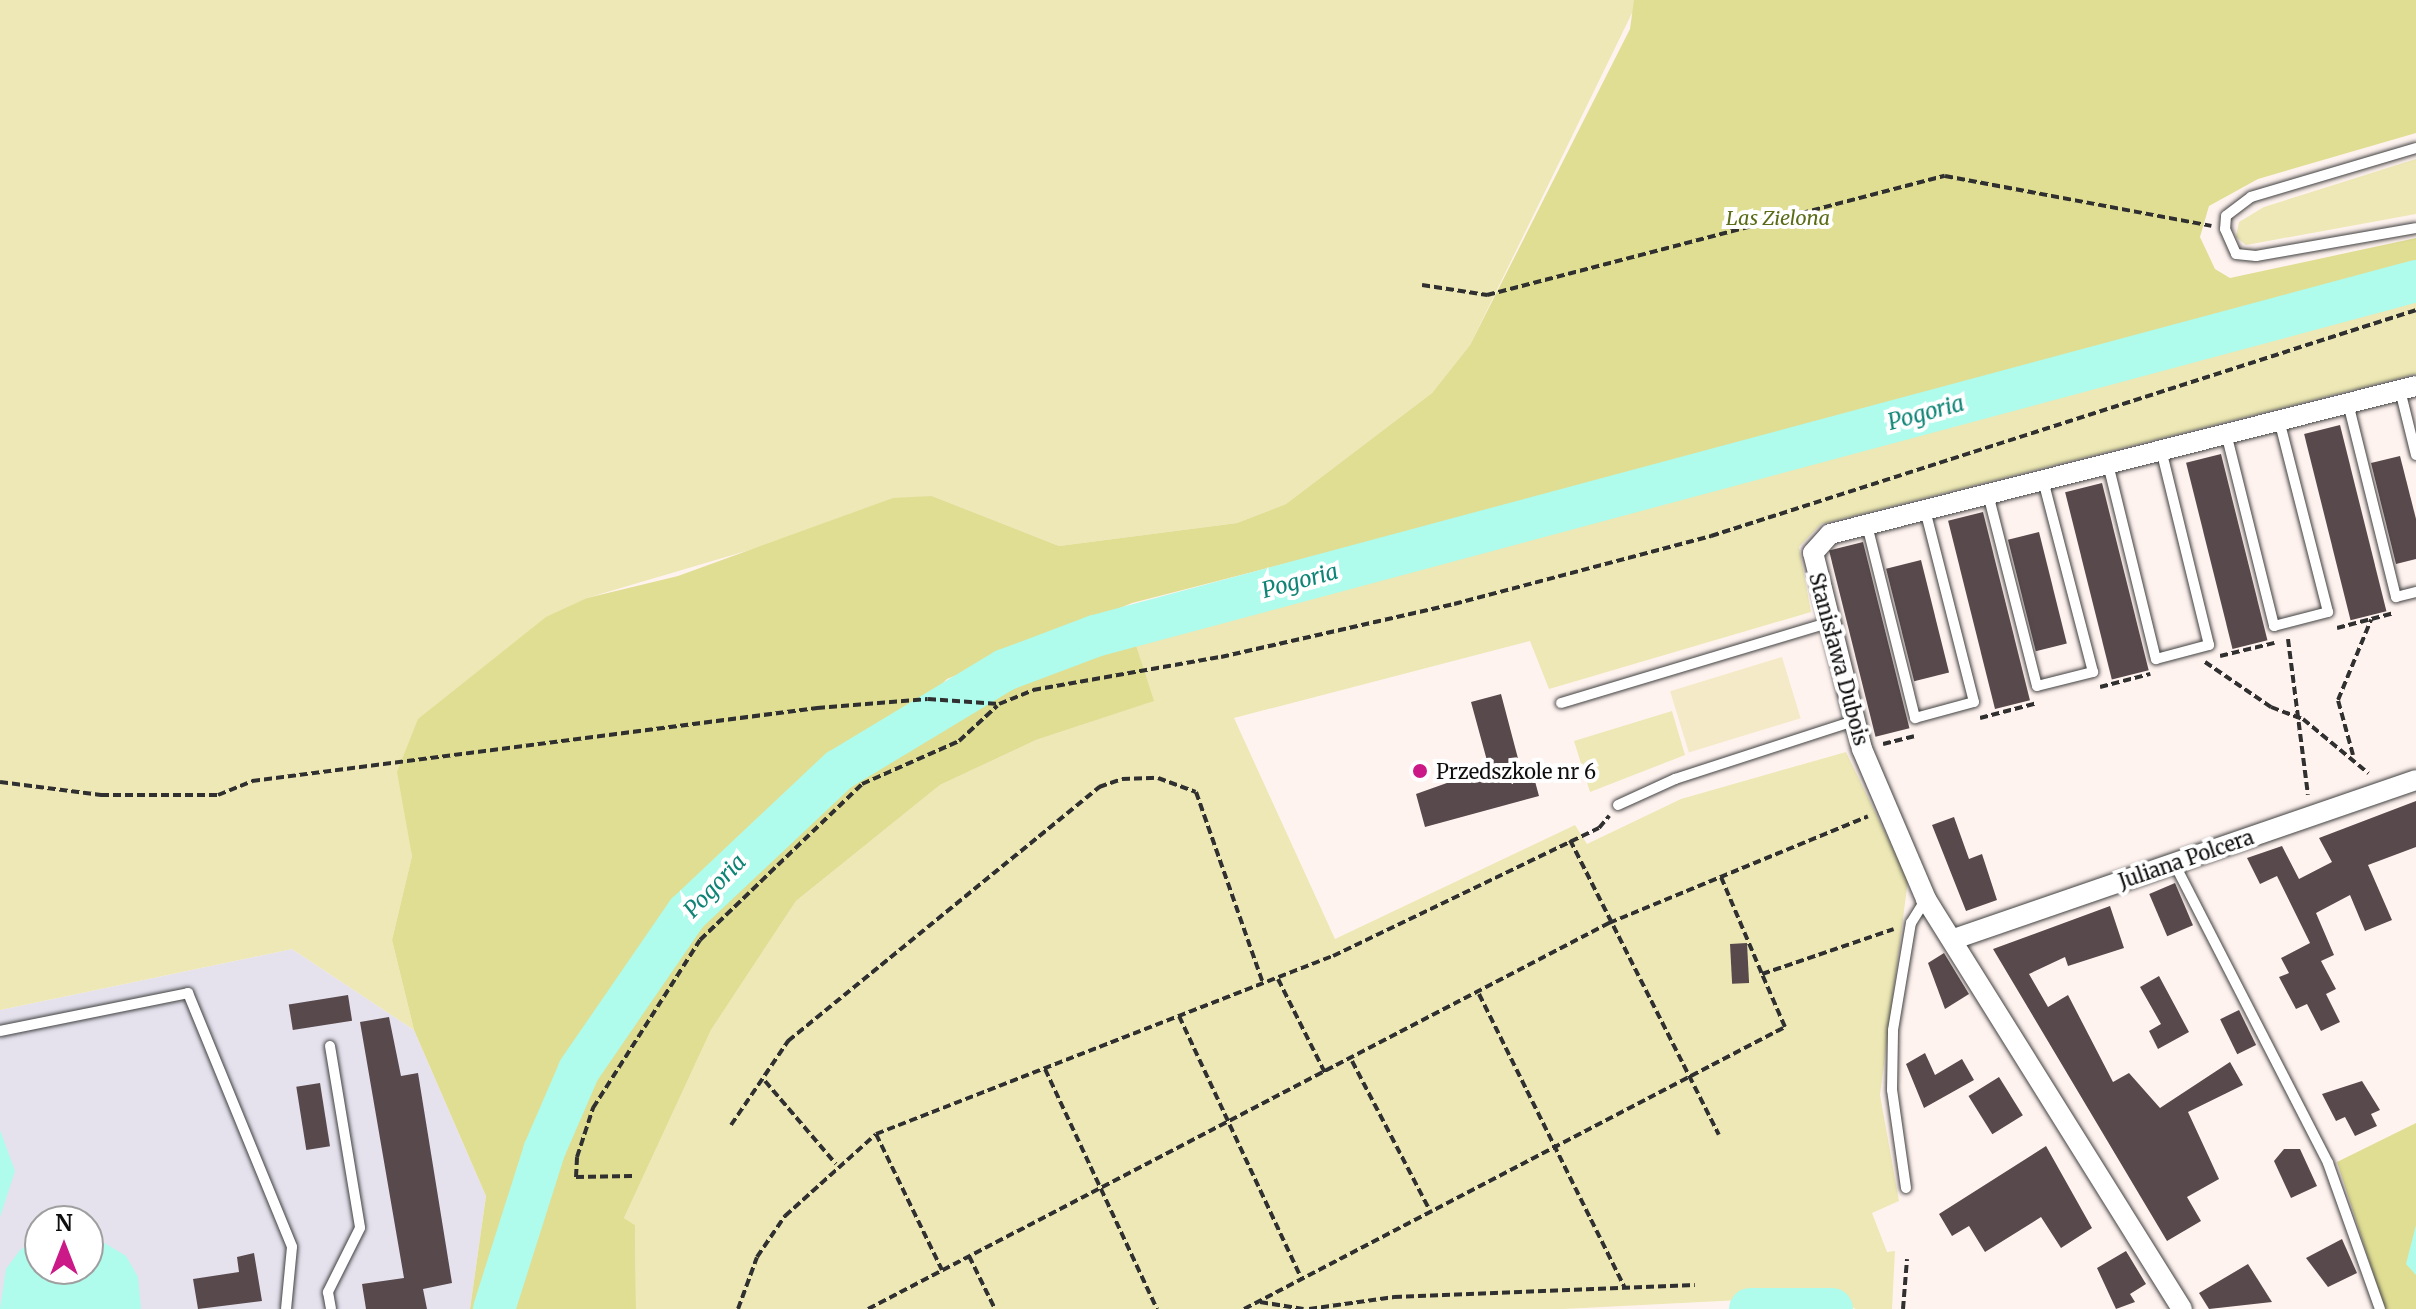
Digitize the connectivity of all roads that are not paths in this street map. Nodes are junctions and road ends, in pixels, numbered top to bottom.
1 (2416, 148) edge
2 (2416, 228) edge
3 (2408, 388) edge
4 (2348, 403) junction
5 (2279, 420) junction
6 (2226, 433) junction
7 (2161, 450) junction
8 (2416, 455) edge
9 (2108, 464) junction
10 (2043, 480) junction
11 (1988, 494) junction
12 (1925, 510) junction
13 (1867, 525) junction
14 (2416, 592) edge
15 (1828, 623) junction
16 (1561, 703) dead end
17 (1854, 721) junction
18 (2416, 780) edge
19 (1618, 805) road end
20 (2174, 863) junction
21 (1926, 899) junction
22 (1957, 938) junction
23 (0, 1031) edge
24 (330, 1046) dead end
25 (1906, 1188) dead end
26 (286, 1309) edge
27 (331, 1309) edge
28 (2182, 1309) edge
29 (2380, 1309) edge

1 - 2 lane
3 - 4 street, Stanisława Dubois
3 - 8 lane
4 - 5 street, Stanisława Dubois
4 - 14 lane
5 - 6 street, Stanisława Dubois
5 - 6 lane
6 - 7 street, Stanisława Dubois
7 - 9 street, Stanisława Dubois
7 - 9 lane
9 - 10 street, Stanisława Dubois
10 - 11 street, Stanisława Dubois
10 - 11 lane
11 - 12 street, Stanisława Dubois
12 - 13 street, Stanisława Dubois
12 - 13 lane
13 - 15 street, Stanisława Dubois
15 - 16 lane
15 - 17 street, Stanisława Dubois
17 - 19 lane
17 - 21 street, Stanisława Dubois
18 - 20 street, Juliana Polcera
20 - 22 street, Juliana Polcera
20 - 29 lane
21 - 22 street, Stanisława Dubois
21 - 25 lane
22 - 28 street, Stanisława Dubois
23 - 26 lane
24 - 27 lane

